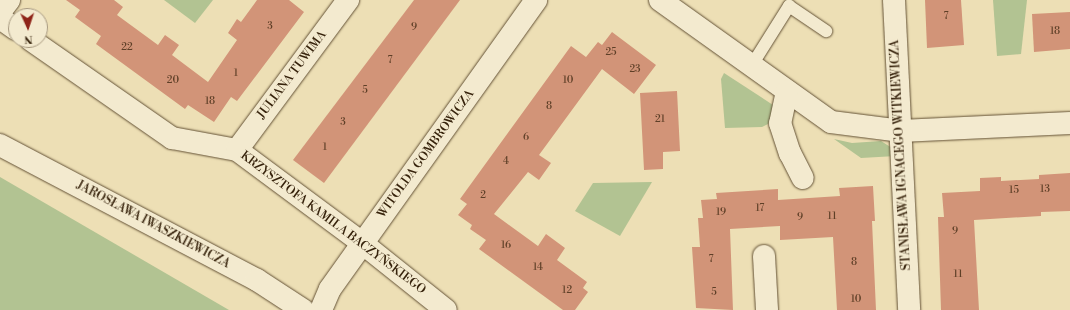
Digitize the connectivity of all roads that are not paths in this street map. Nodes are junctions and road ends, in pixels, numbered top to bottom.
1 (9, 0) edge
2 (348, 0) edge
3 (536, 0) edge
4 (660, 0) edge
5 (894, 0) edge
6 (0, 12) edge
7 (826, 31) dead end
8 (43, 48) edge
9 (752, 65) junction
10 (787, 90) junction
11 (1070, 123) edge
12 (901, 131) junction
13 (0, 145) edge
14 (237, 150) junction
15 (803, 178) dead end
16 (362, 243) junction
17 (764, 256) dead end
18 (303, 310) edge
19 (321, 310) edge
20 (446, 310) edge
21 (767, 310) edge
22 (909, 310) edge

1 - 6 street
2 - 14 street, JULIANA TUWIMA
3 - 16 street, WITOLDA GOMBROWICZA
4 - 9 street
5 - 12 street, STANISŁAWA IGNACEGO WITKIEWICZA
7 - 9 lane
8 - 14 street, KRZYSZTOFA KAMILA BACZYŃSKIEGO
9 - 10 street
10 - 12 street
10 - 15 street
11 - 12 street
12 - 22 street, STANISŁAWA IGNACEGO WITKIEWICZA
13 - 18 street, JAROSŁAWA IWASZKIEWICZA
14 - 16 street, KRZYSZTOFA KAMILA BACZYŃSKIEGO
16 - 19 street, WITOLDA GOMBROWICZA
16 - 20 street, KRZYSZTOFA KAMILA BACZYŃSKIEGO
17 - 21 street

